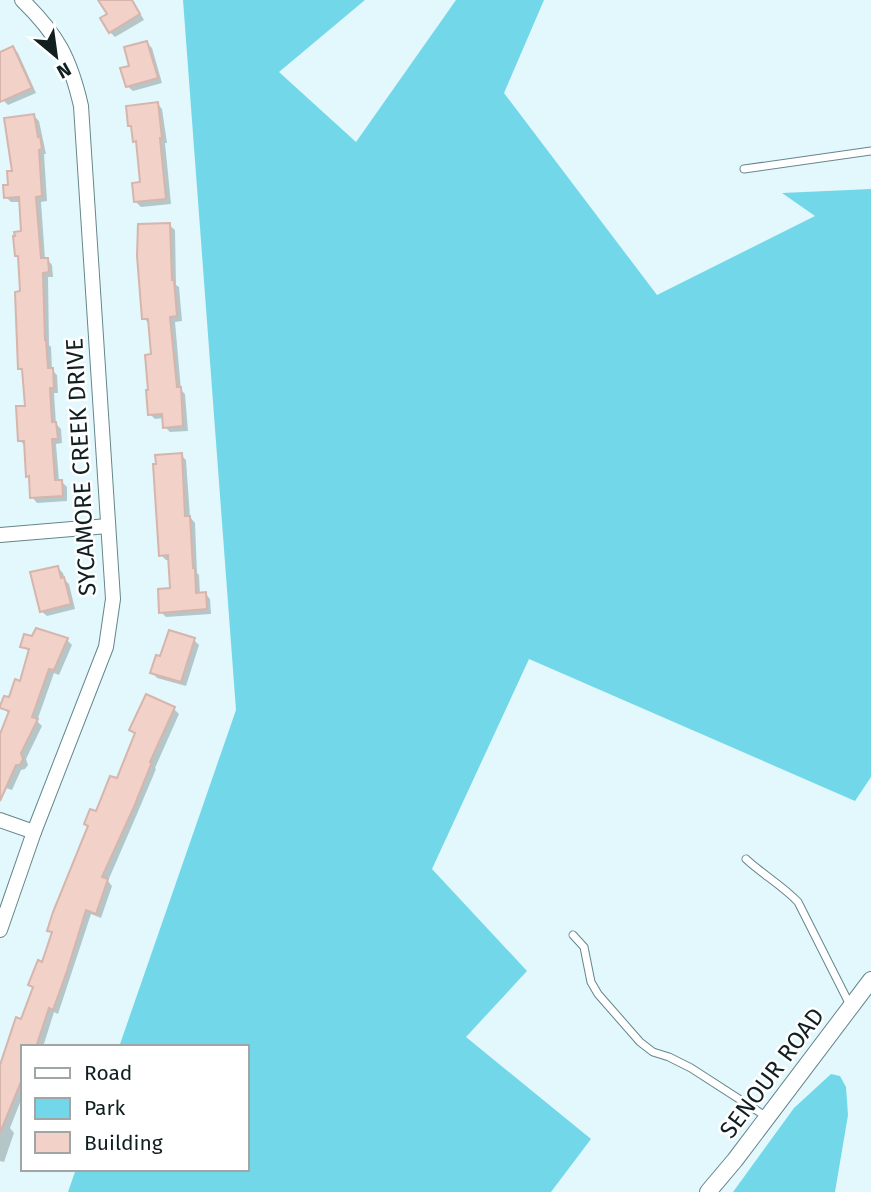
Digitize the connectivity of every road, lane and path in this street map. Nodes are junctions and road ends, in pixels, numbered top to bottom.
1 (22, 0) edge
2 (871, 151) edge
3 (744, 169) dead end
4 (108, 526) junction
5 (0, 535) edge
6 (0, 820) edge
7 (34, 832) junction
8 (746, 859) dead end
9 (0, 930) edge
10 (573, 935) dead end
11 (871, 981) edge
12 (851, 1007) junction
13 (768, 1117) junction
14 (708, 1192) edge

1 - 4 street, SYCAMORE CREEK DRIVE
2 - 3 lane
4 - 5 street
4 - 7 street, SYCAMORE CREEK DRIVE
6 - 7 street
7 - 9 street, SYCAMORE CREEK DRIVE
8 - 12 lane
10 - 13 lane
11 - 12 street, SENOUR ROAD
12 - 13 street, SENOUR ROAD
13 - 14 street, SENOUR ROAD

